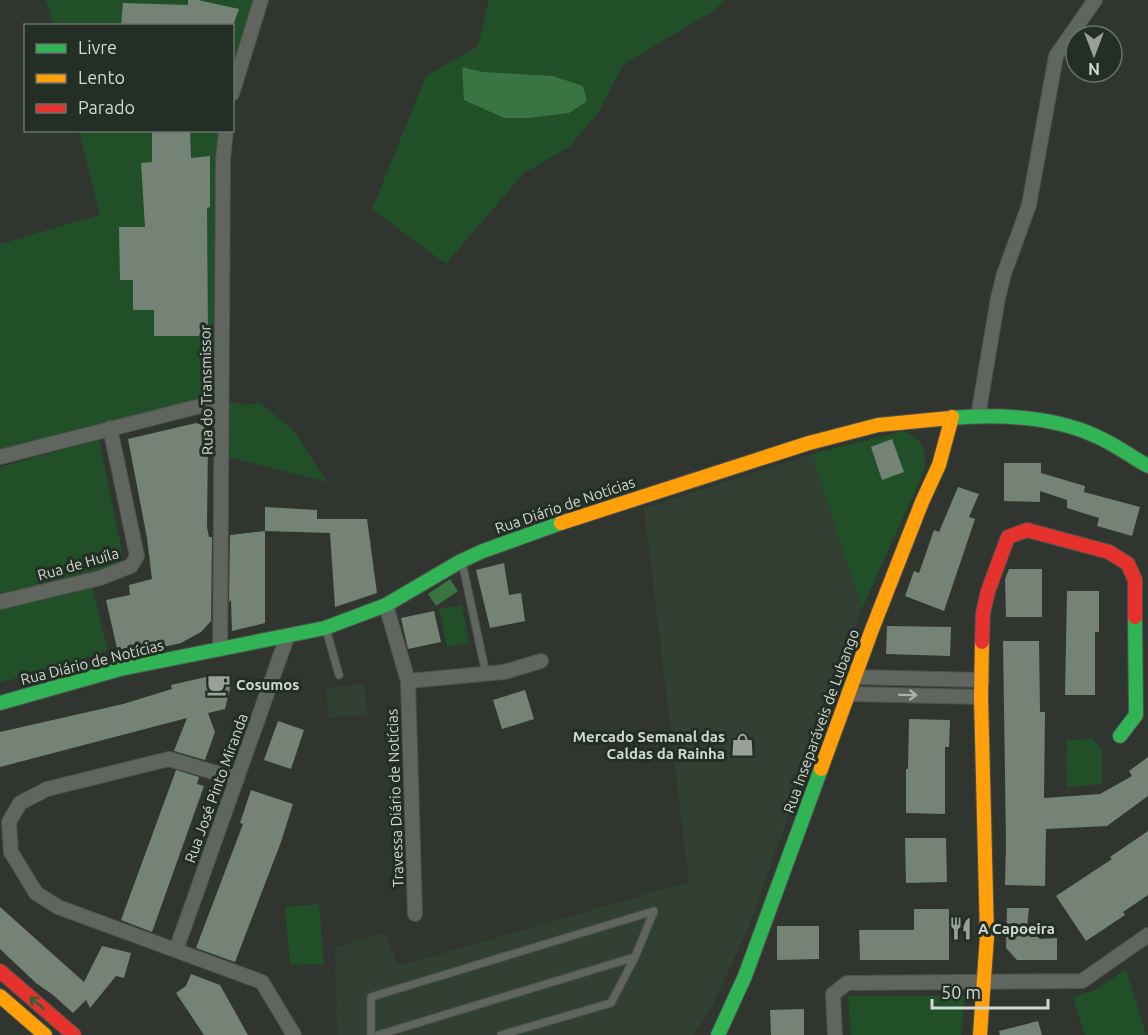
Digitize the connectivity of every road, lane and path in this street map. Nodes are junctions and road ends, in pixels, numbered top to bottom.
1 (261, 0) edge
2 (1095, 0) edge
3 (234, 88) edge
4 (226, 132) edge
5 (220, 401) junction
6 (978, 416) junction
7 (952, 417) junction
8 (110, 428) junction
9 (0, 457) edge
10 (1148, 466) edge
11 (461, 561) junction
12 (0, 602) edge
13 (386, 605) junction
14 (325, 628) junction
15 (287, 637) junction
16 (220, 650) junction
17 (541, 662) dead end
18 (486, 674) junction
19 (339, 675) dead end
20 (855, 677) junction
21 (982, 680) junction
22 (408, 681) junction
23 (850, 694) junction
24 (981, 697) junction
25 (0, 703) edge
26 (1119, 736) dead end
27 (237, 778) junction
28 (416, 914) dead end
29 (1148, 935) edge
30 (176, 950) junction
31 (635, 957) junction
32 (0, 971) edge
33 (985, 981) junction
34 (0, 996) edge
35 (45, 1035) edge
36 (74, 1035) edge
37 (294, 1035) edge
38 (371, 1035) edge
39 (378, 1035) edge
40 (501, 1035) edge
41 (718, 1035) edge
42 (835, 1035) edge
43 (980, 1035) edge

1 - 3 street
2 - 6 street
4 - 5 street, Rua do Transmissor
5 - 8 street
5 - 16 street, Rua do Transmissor
6 - 7 street, Rua Diário de Notícias
6 - 10 street, Rua Diário de Notícias
7 - 11 street, Rua Diário de Notícias
7 - 20 street, Rua Inseparáveis de Lubango
8 - 9 street
8 - 12 street, Rua de Huíla
11 - 13 street, Rua Diário de Notícias
11 - 18 lane
13 - 14 street, Rua Diário de Notícias
13 - 22 street, Travessa Diário de Notícias
14 - 15 street, Rua Diário de Notícias
14 - 19 lane
15 - 16 street, Rua Diário de Notícias
15 - 27 street, Rua José Pinto Miranda
16 - 25 street, Rua Diário de Notícias
17 - 18 street
18 - 22 street
20 - 21 street
20 - 23 street, Rua Inseparáveis de Lubango
21 - 24 street
21 - 26 street
22 - 28 street, Travessa Diário de Notícias
23 -> 24 street
23 - 41 street, Rua Inseparáveis de Lubango
24 - 33 street
27 - 30 street, Rua José Pinto Miranda
27 - 30 street
29 - 33 street
30 - 37 street
31 - 38 lane
31 - 39 lane
31 - 40 lane
36 -> 32 street
33 - 42 street
33 - 43 street
34 - 35 street

